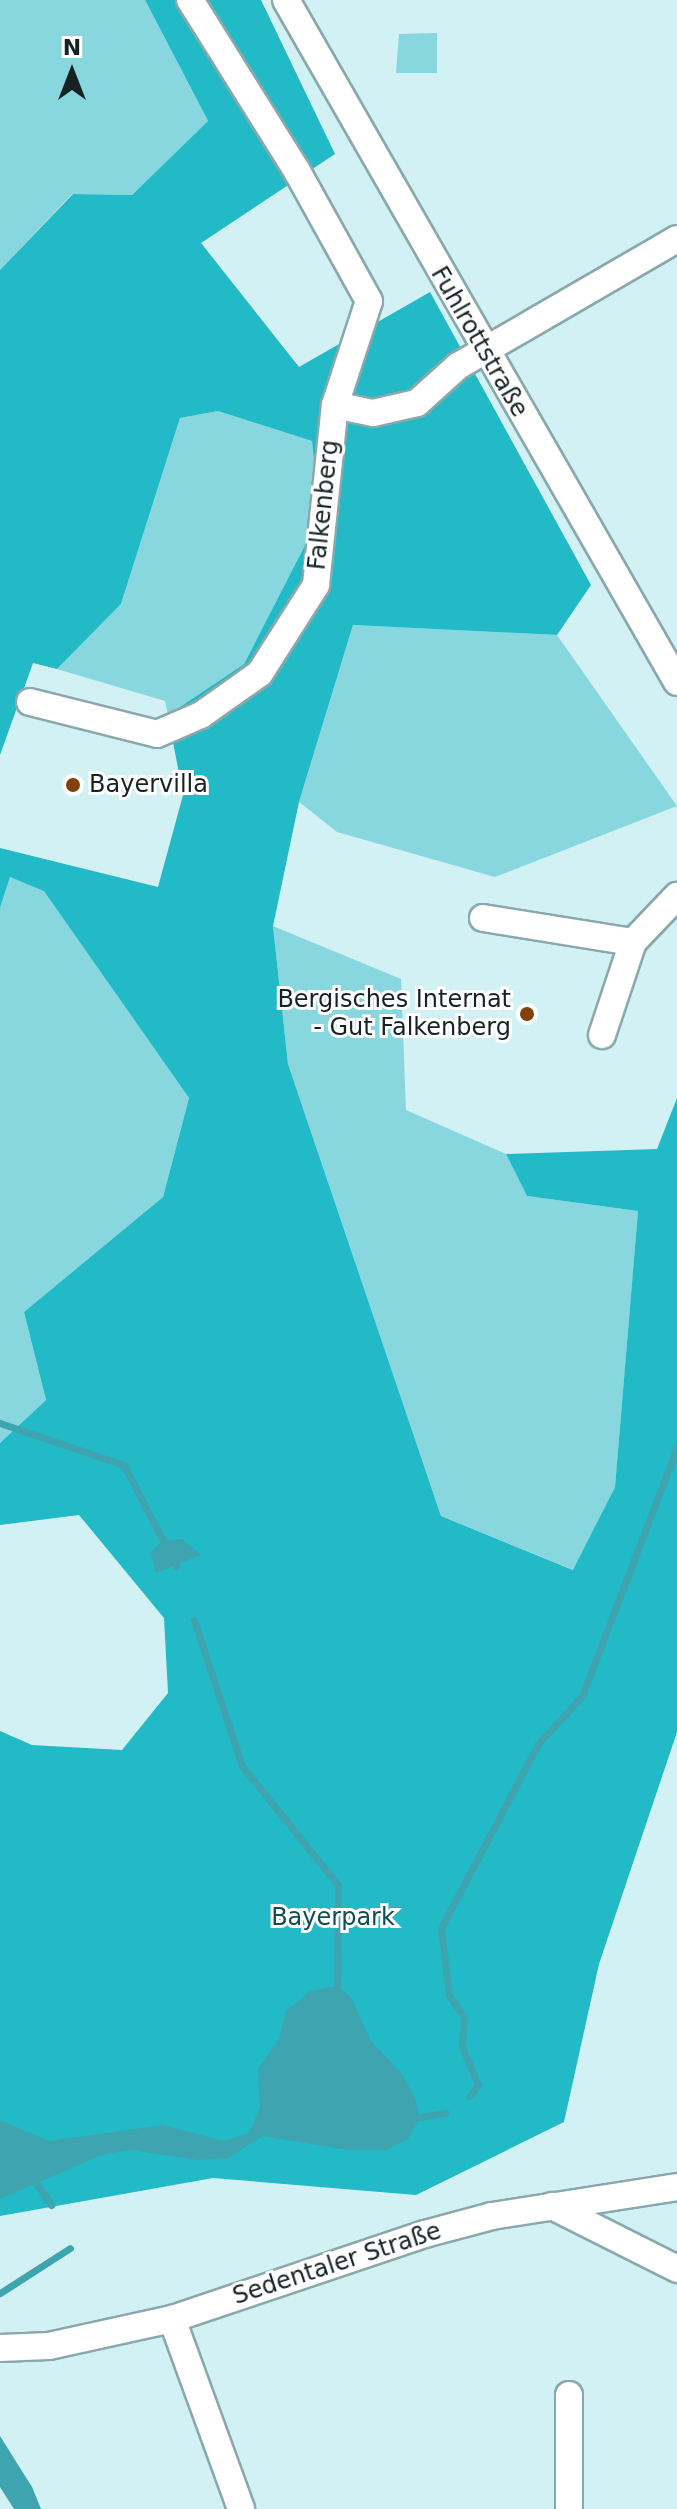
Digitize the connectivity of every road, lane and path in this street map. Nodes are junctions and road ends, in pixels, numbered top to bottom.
1 (190, 0) edge
2 (286, 0) edge
3 (677, 239) edge
4 (484, 351) junction
5 (335, 405) junction
6 (677, 682) edge
7 (30, 702) dead end
8 (677, 896) edge
9 (483, 918) dead end
10 (633, 942) junction
11 (602, 1035) dead end
12 (677, 2187) edge
13 (552, 2206) junction
14 (677, 2269) edge
15 (172, 2319) junction
16 (0, 2348) edge
17 (569, 2395) dead end
18 (241, 2509) edge
19 (569, 2509) edge

1 - 5 street, Falkenberg
2 - 4 street, Fuhlrottstraße
3 - 4 street, Falkenberg
4 - 5 street, Falkenberg
4 - 6 street, Fuhlrottstraße
5 - 7 street, Falkenberg
8 - 10 street
9 - 10 street
10 - 11 street
12 - 13 street, Sedentaler Straße
13 - 14 street
13 - 15 street, Sedentaler Straße
15 - 16 street, Sedentaler Straße
15 - 18 street
17 - 19 street

